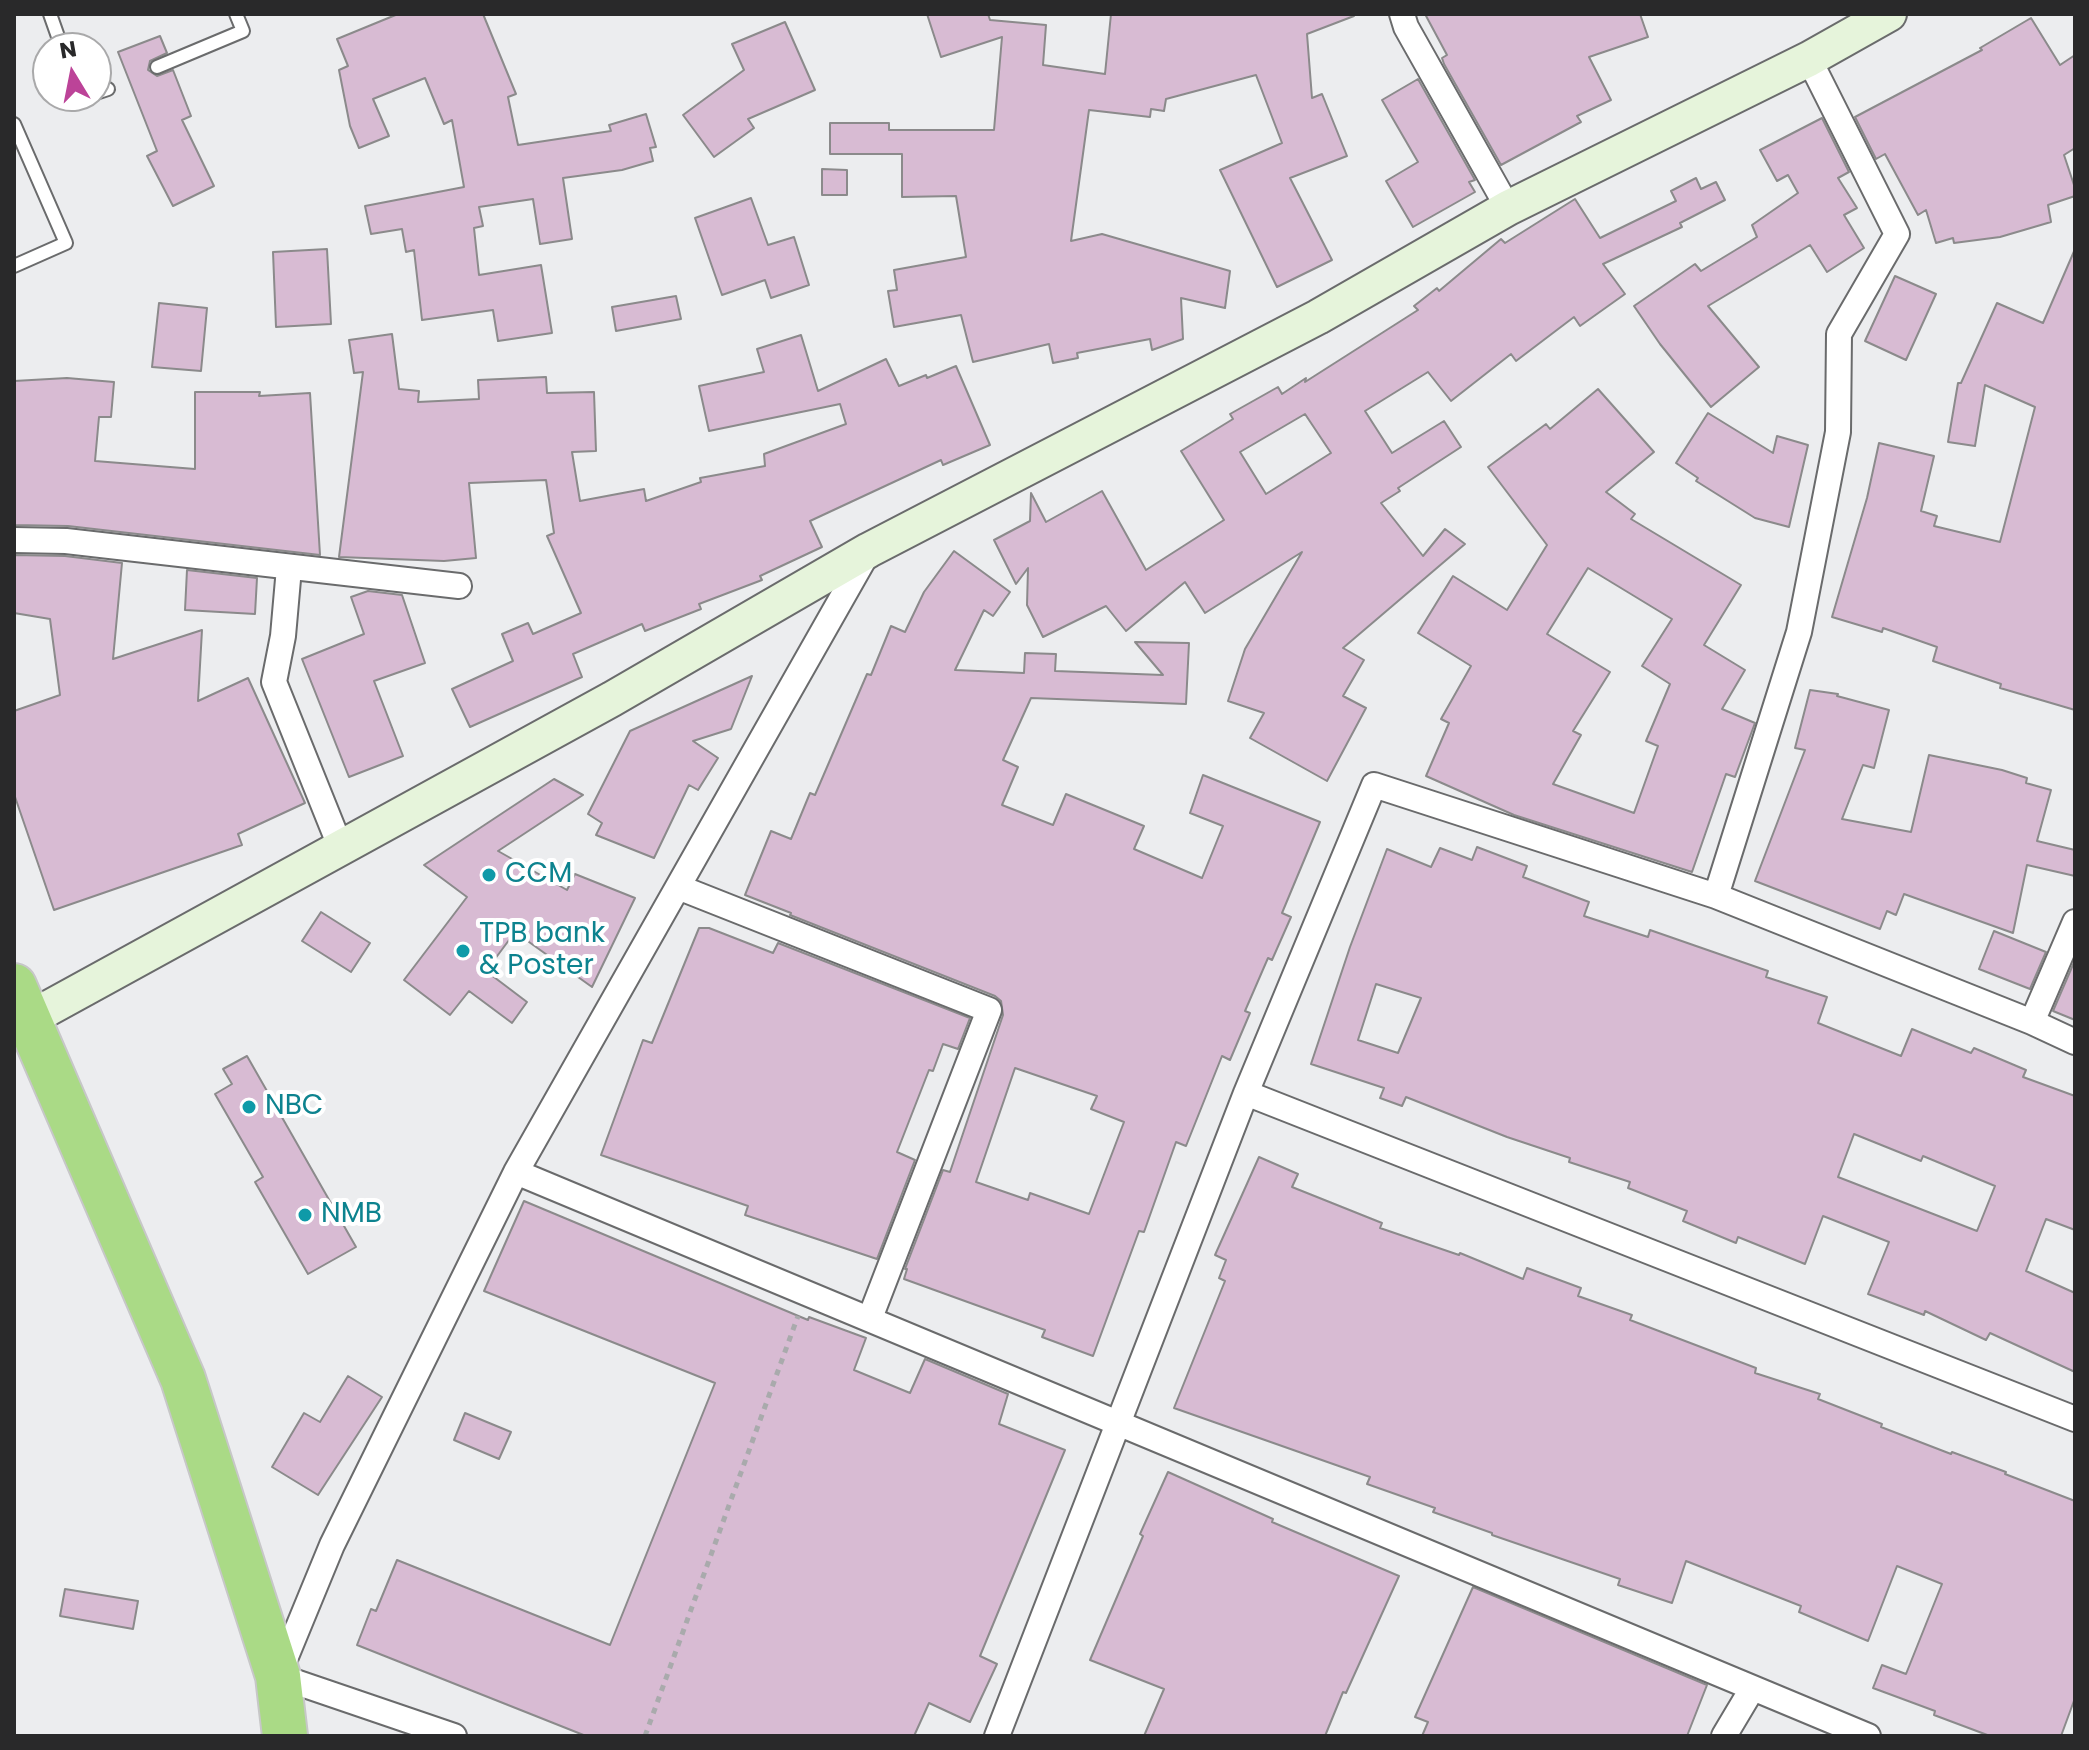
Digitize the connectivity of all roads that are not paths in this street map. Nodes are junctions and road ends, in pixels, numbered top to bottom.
1 (236, 14) edge
2 (1402, 14) edge
3 (1889, 14) edge
4 (1809, 59) junction
5 (157, 67) dead end
6 (14, 124) edge
7 (1508, 208) junction
8 (14, 266) edge
9 (14, 540) edge
10 (869, 550) junction
11 (289, 568) junction
12 (459, 586) dead end
13 (340, 846) junction
14 (1559, 864) dead end
15 (678, 887) junction
16 (1716, 896) junction
17 (2075, 922) edge
18 (18, 1010) edge
19 (2032, 1022) junction
20 (2075, 1041) edge
21 (1246, 1093) junction
22 (516, 1172) junction
23 (870, 1318) junction
24 (2075, 1419) edge
25 (1117, 1422) junction
26 (278, 1676) junction
27 (1752, 1689) junction
28 (285, 1736) edge
29 (454, 1736) edge
30 (997, 1736) edge
31 (1724, 1736) edge
32 (1868, 1736) edge

1 - 5 lane
2 - 7 street
3 - 4 street
4 - 7 street
4 - 16 street
6 - 8 lane
7 - 10 street
9 - 11 street
10 - 13 street
10 - 15 street
11 - 12 street
11 - 13 street
13 - 18 street
14 - 16 street
15 - 22 street
15 - 23 street
16 - 19 street
16 - 21 street
17 - 19 street
18 - 26 highway
19 - 20 street
21 - 24 street
21 - 25 street
22 - 23 street
22 - 26 street
23 - 25 street
25 - 27 street
25 - 30 street
26 - 28 highway
26 - 29 street
27 - 31 street
27 - 32 street

